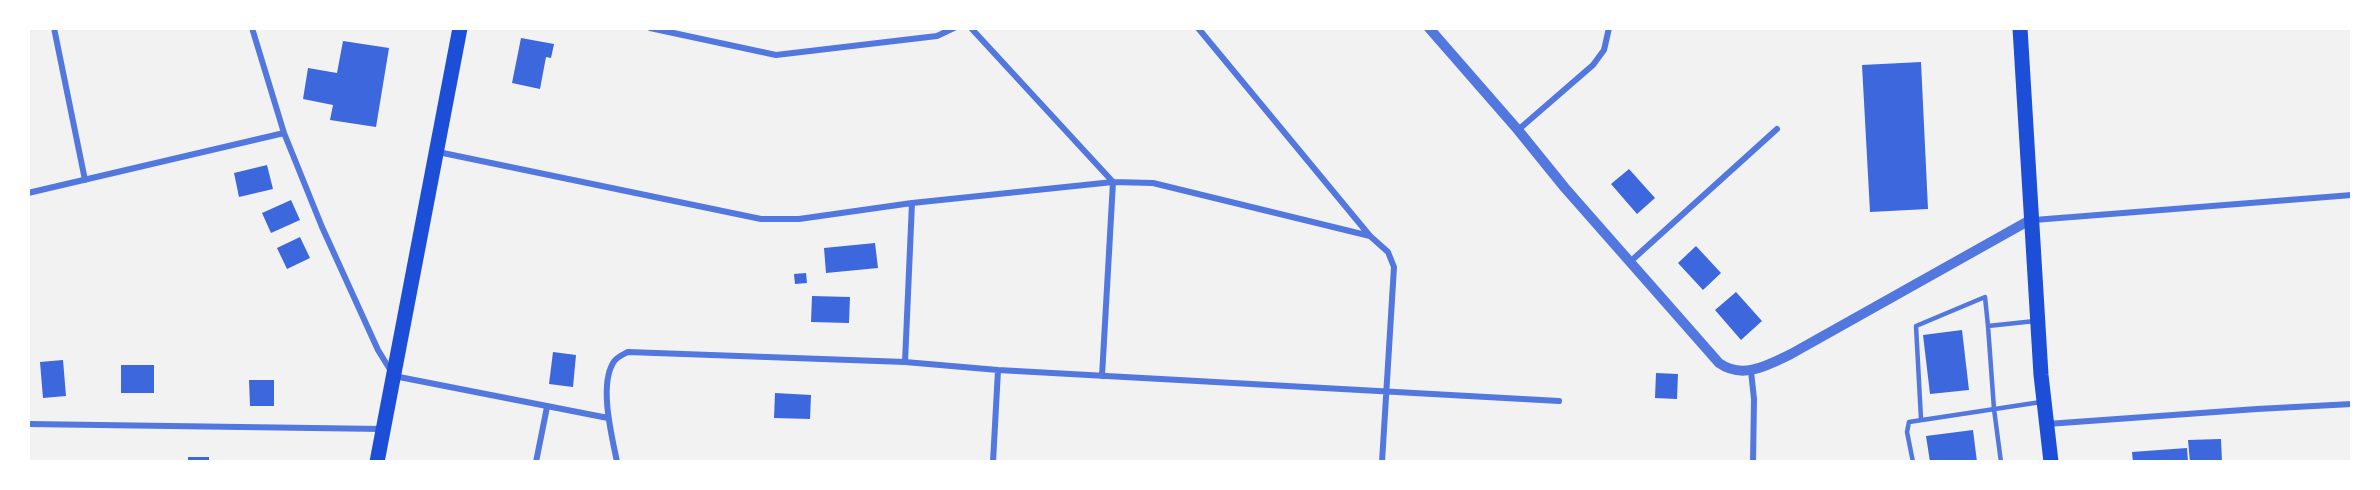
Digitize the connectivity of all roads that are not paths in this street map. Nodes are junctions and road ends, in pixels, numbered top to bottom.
1 (54, 28) edge
2 (252, 28) edge
3 (460, 28) edge
4 (954, 28) edge
5 (971, 28) edge
6 (1198, 28) edge
7 (1429, 28) edge
8 (1609, 28) edge
9 (2020, 28) edge
10 (655, 29) edge
11 (1777, 129) dead end
12 (1518, 130) junction
13 (284, 133) junction
14 (437, 152) junction
15 (85, 180) junction
16 (1113, 182) junction
17 (28, 193) edge
18 (2352, 195) edge
19 (912, 203) junction
20 (2030, 220) junction
21 (1370, 236) junction
22 (1631, 261) junction
23 (2037, 321) junction
24 (1988, 326) junction
25 (905, 362) junction
26 (998, 370) junction
27 (1751, 371) junction
28 (394, 376) junction
29 (1102, 376) junction
30 (1386, 390) junction
31 (1559, 401) dead end
32 (2043, 402) junction
33 (2352, 404) edge
34 (547, 407) junction
35 (1994, 409) junction
36 (608, 418) junction
37 (1921, 419) junction
38 (28, 424) edge
39 (2046, 424) junction
40 (384, 429) junction
41 (377, 462) edge
42 (536, 462) edge
43 (617, 462) edge
44 (993, 462) edge
45 (1382, 462) edge
46 (1753, 462) edge
47 (1913, 462) edge
48 (2001, 462) edge
49 (2051, 462) edge

1 - 15 street
2 - 13 street
3 - 14 main road
4 - 10 street
5 - 16 street
6 - 21 street
7 - 12 street
8 - 12 street
9 - 20 main road
11 - 22 street
12 - 22 street
13 - 15 street
13 - 28 street
14 - 19 street
14 - 28 main road
15 - 17 street
16 - 19 street
16 - 21 street
16 - 29 street
18 - 20 street
19 - 25 street
20 - 23 main road
20 - 27 street
21 - 30 street
22 - 27 street
23 - 24 lane
23 - 32 main road
24 - 35 lane
24 - 37 lane
25 - 26 street
25 - 36 street
26 - 29 street
26 - 44 street
27 - 46 street
28 - 34 street
28 - 40 main road
29 - 30 street
30 - 31 street
30 - 45 street
32 - 35 lane
32 - 39 main road
33 - 39 street
34 - 36 street
34 - 42 street
35 - 37 lane
35 - 48 lane
36 - 43 street
37 - 47 lane
38 - 40 street
39 - 49 main road
40 - 41 main road

